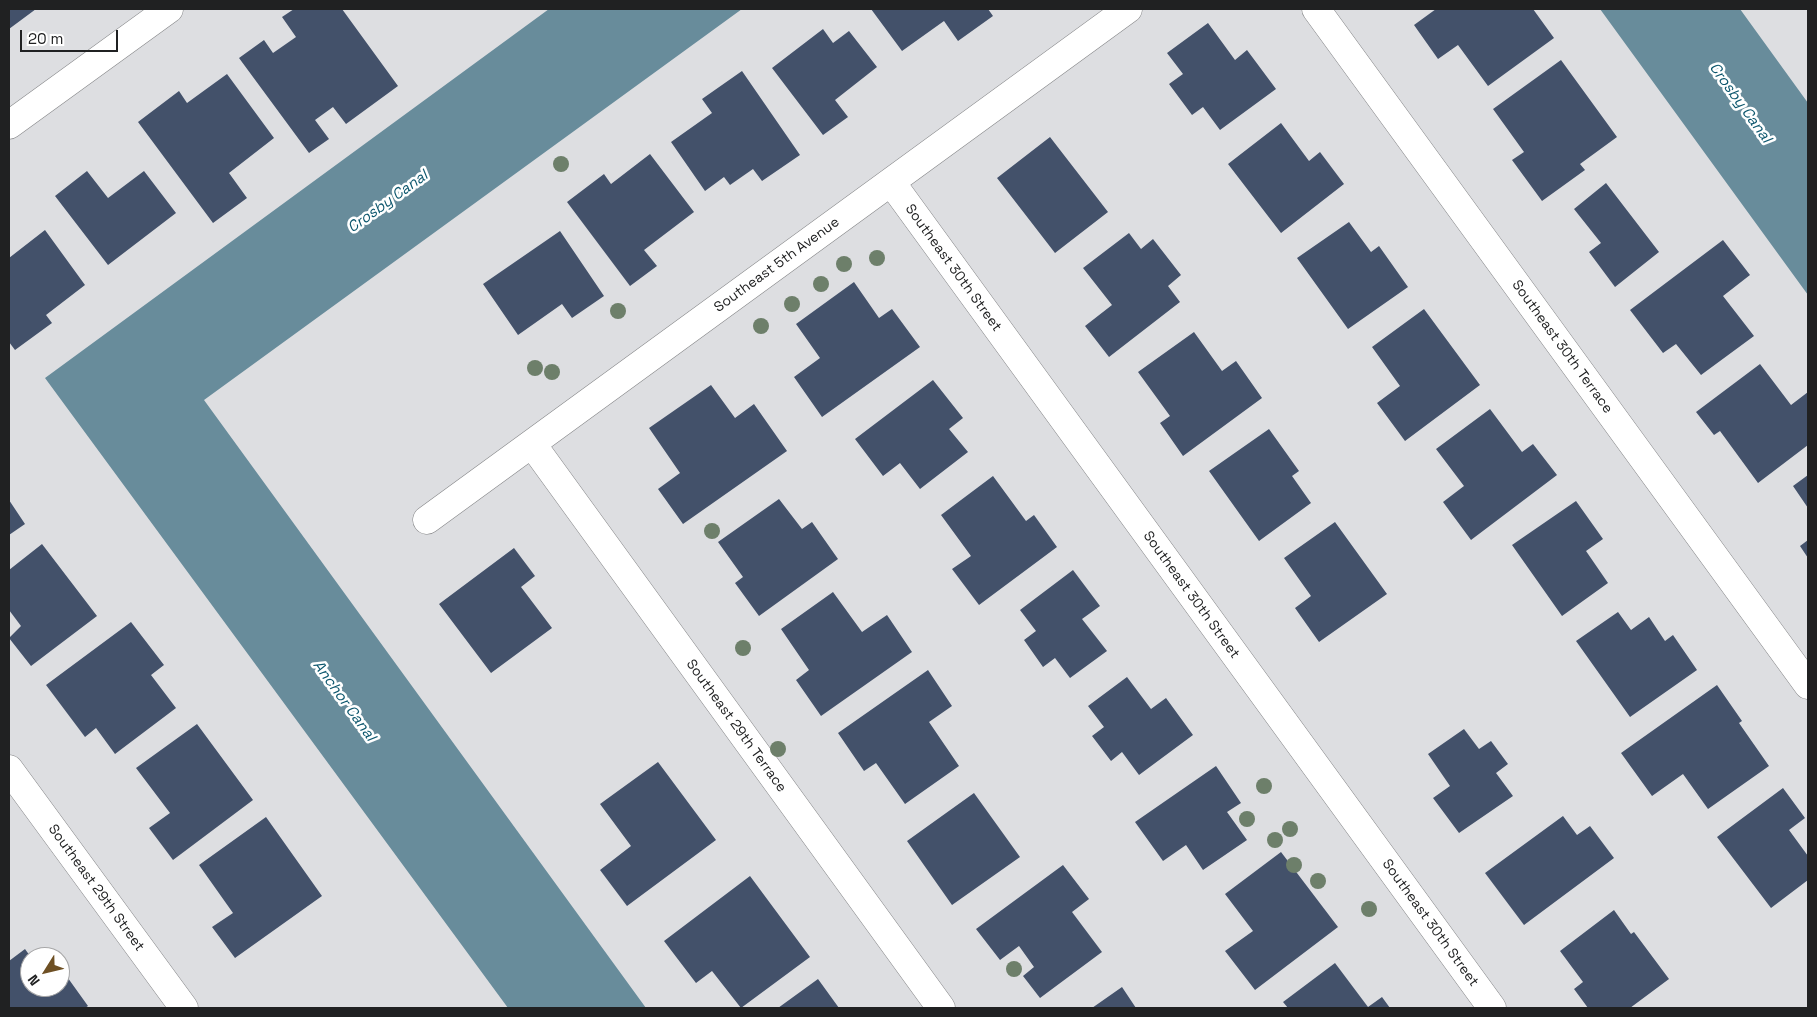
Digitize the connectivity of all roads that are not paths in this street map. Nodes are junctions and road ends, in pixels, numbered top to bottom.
1 (169, 9) edge
2 (1128, 9) edge
3 (1316, 9) edge
4 (9, 125) edge
5 (891, 182) junction
6 (532, 444) junction
7 (427, 520) dead end
8 (1808, 685) edge
9 (9, 768) edge
10 (184, 1008) edge
11 (941, 1008) edge
12 (1492, 1008) edge

1 - 4 street
2 - 5 street, Southeast 5th Avenue
3 - 8 street, Southeast 30th Terrace
5 - 6 street, Southeast 5th Avenue
5 - 12 street, Southeast 30th Street
6 - 7 street, Southeast 5th Avenue
6 - 11 street, Southeast 29th Terrace
9 - 10 street, Southeast 29th Street

